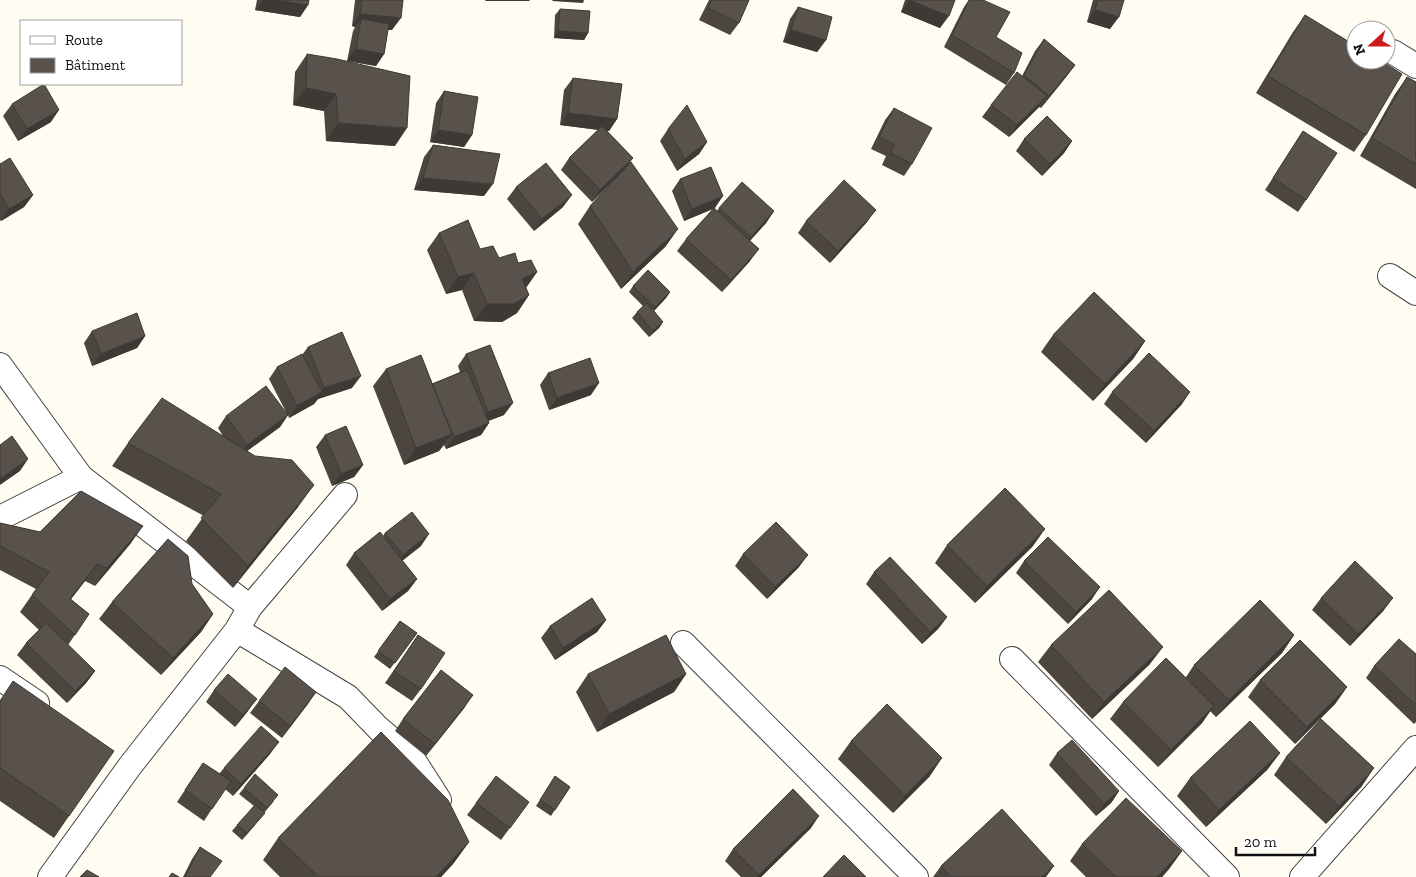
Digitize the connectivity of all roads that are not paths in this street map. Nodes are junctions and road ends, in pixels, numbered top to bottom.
1 (1396, 54) edge
2 (1416, 66) edge
3 (1390, 276) dead end
4 (1416, 293) edge
5 (0, 365) edge
6 (81, 477) junction
7 (345, 495) dead end
8 (0, 518) edge
9 (250, 607) junction
10 (237, 630) junction
11 (683, 643) dead end
12 (1012, 659) dead end
13 (0, 678) edge
14 (57, 716) edge
15 (1416, 748) edge
16 (451, 819) edge
17 (50, 877) edge
18 (916, 877) edge
19 (1227, 877) edge
20 (1302, 877) edge

1 - 2 street
3 - 4 street
5 - 6 street
6 - 8 street
6 - 9 street
7 - 9 street
9 - 10 street
10 - 16 street
10 - 17 street
11 - 18 street
12 - 19 street
13 - 14 street
15 - 20 street

